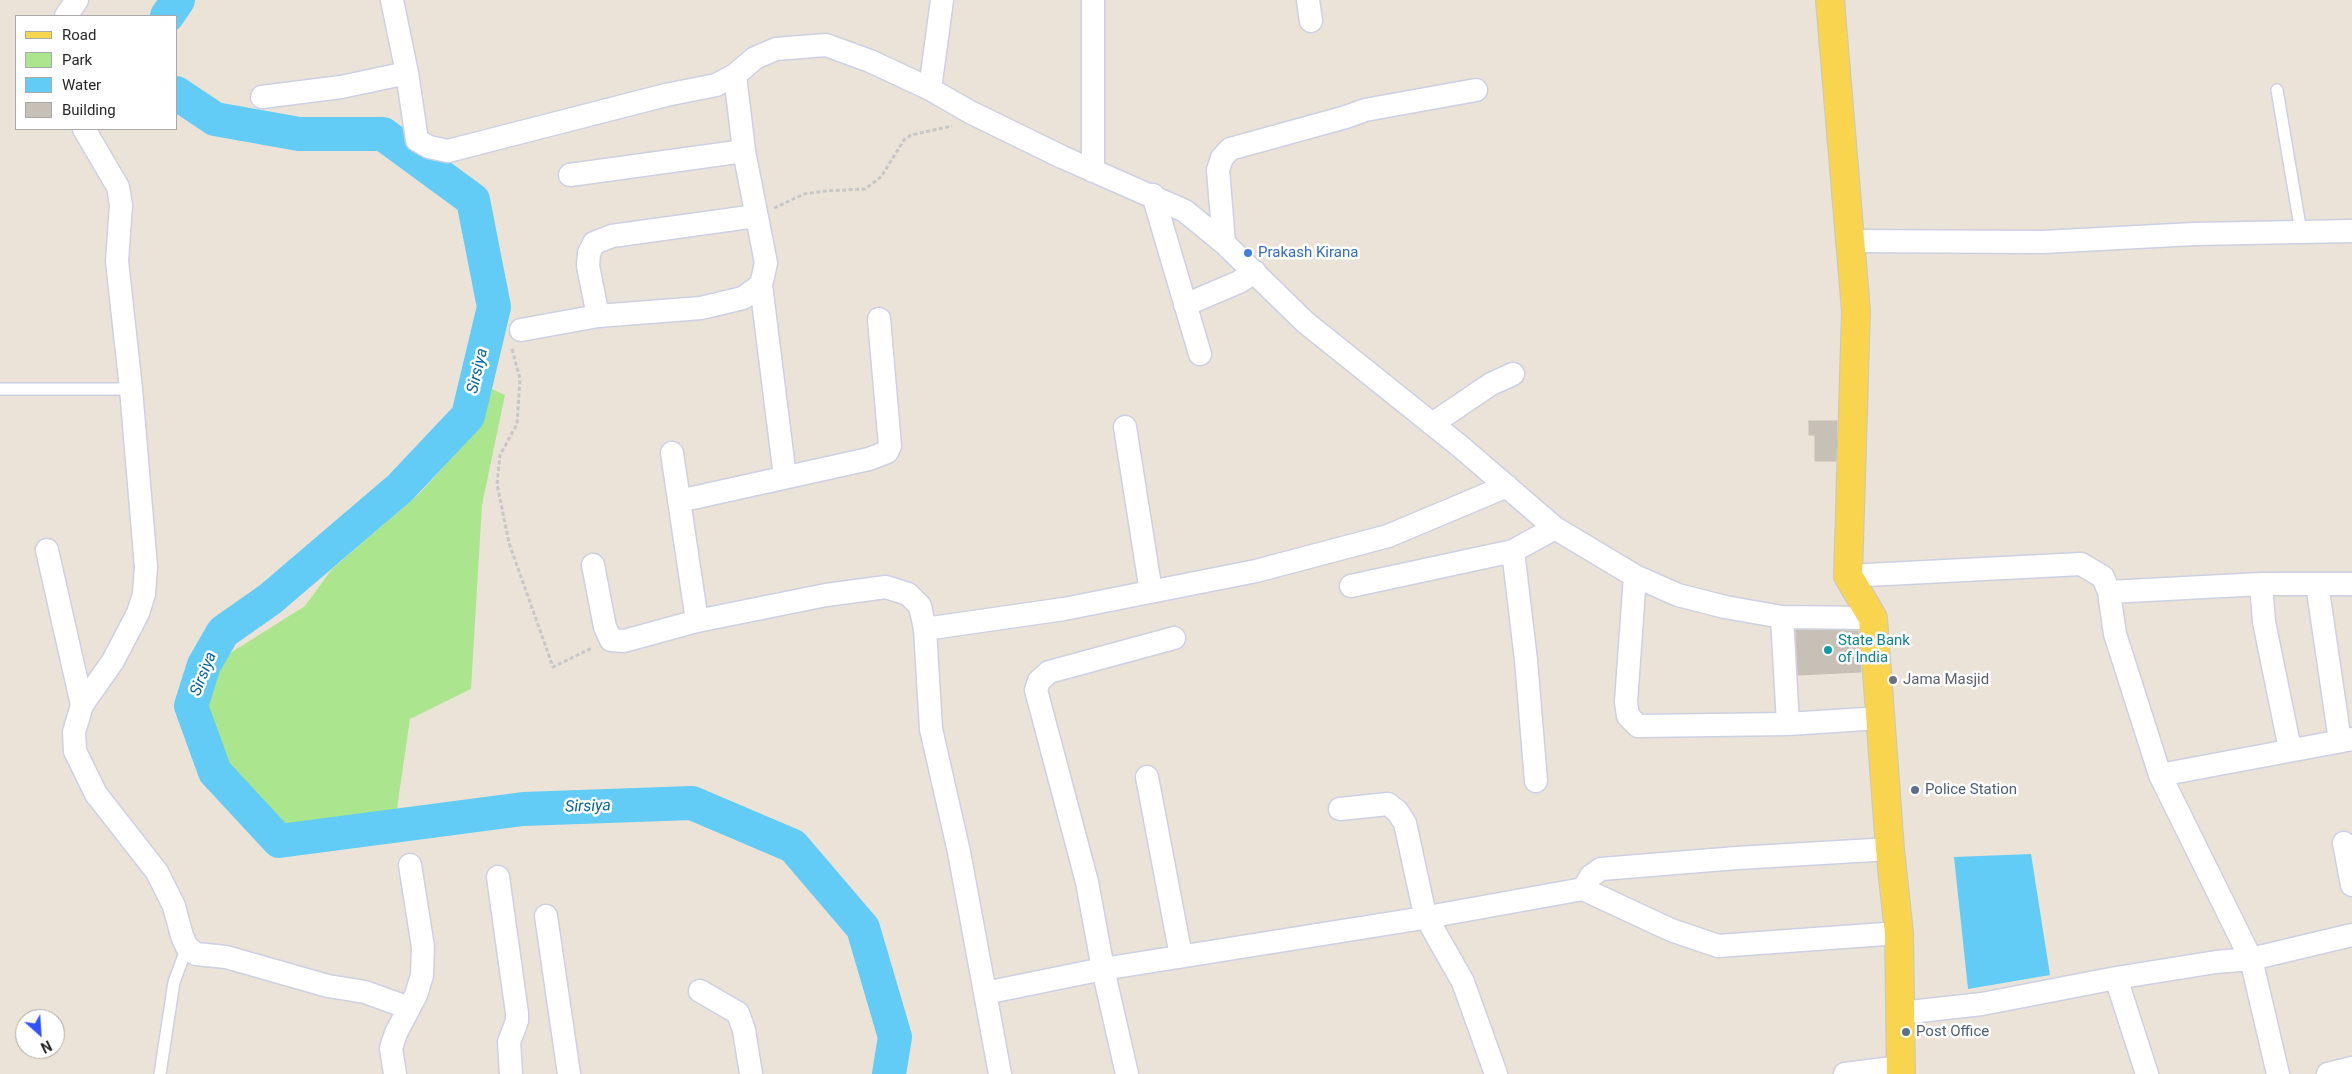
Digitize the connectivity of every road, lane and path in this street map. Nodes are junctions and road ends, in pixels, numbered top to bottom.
1 (77, 0) edge
2 (392, 0) edge
3 (942, 0) edge
4 (1093, 0) edge
5 (1830, 0) edge
6 (67, 15) edge
7 (407, 73) junction
8 (735, 75) junction
9 (930, 89) junction
10 (1476, 90) dead end
11 (2277, 90) dead end
12 (262, 97) dead end
13 (970, 112) junction
14 (85, 130) edge
15 (744, 151) junction
16 (1093, 171) junction
17 (570, 175) dead end
18 (1153, 195) junction
19 (756, 216) junction
20 (2352, 231) edge
21 (2301, 232) junction
22 (1850, 241) junction
23 (1224, 243) junction
24 (1255, 272) junction
25 (761, 285) junction
26 (1184, 306) junction
27 (598, 316) junction
28 (879, 319) dead end
29 (521, 330) joint
30 (1200, 354) dead end
31 (1513, 374) dead end
32 (0, 389) edge
33 (131, 389) junction
34 (1432, 424) junction
35 (1125, 427) dead end
36 (672, 453) dead end
37 (785, 477) junction
38 (1507, 486) junction
39 (679, 501) junction
40 (1554, 528) junction
41 (47, 550) dead end
42 (1513, 551) junction
43 (593, 566) dead end
44 (1635, 576) junction
45 (1848, 576) junction
46 (2261, 584) junction
47 (2317, 584) junction
48 (2352, 584) edge
49 (1351, 586) dead end
50 (1151, 592) junction
51 (2109, 592) junction
52 (1782, 617) junction
53 (1874, 618) junction
54 (697, 621) junction
55 (925, 629) junction
56 (1174, 638) dead end
57 (611, 640) junction
58 (82, 705) junction
59 (1880, 718) junction
60 (1788, 724) junction
61 (2346, 740) edge
62 (2290, 749) junction
63 (2160, 774) junction
64 (1148, 776) dead end
65 (1536, 781) dead end
66 (1340, 809) dead end
67 (2344, 843) dead end
68 (1890, 849) junction
69 (410, 865) dead end
70 (498, 876) dead end
71 (2352, 885) edge
72 (1583, 889) junction
73 (546, 916) dead end
74 (1425, 916) junction
75 (1899, 933) junction
76 (2352, 935) edge
77 (187, 947) junction
78 (1181, 956) junction
79 (2252, 959) junction
80 (1103, 969) junction
81 (2116, 978) junction
82 (700, 991) dead end
83 (985, 993) junction
84 (409, 1008) junction
85 (1901, 1014) junction
86 (2352, 1068) edge
87 (1901, 1071) edge
88 (160, 1074) edge
89 (395, 1074) edge
90 (512, 1074) edge
91 (568, 1074) edge
92 (751, 1074) edge
93 (1000, 1074) edge
94 (1127, 1074) edge
95 (1496, 1074) edge
96 (1845, 1074) edge
97 (2147, 1074) edge
98 (2278, 1074) edge
99 (2328, 1074) edge

1 - 6 street
2 - 7 street
3 - 9 street
4 - 16 street
5 - 22 main road
7 - 8 street
7 - 12 street
8 - 9 street
8 - 15 street
9 - 13 street
10 - 23 street
11 - 21 lane
13 - 16 street
13 - 19 path
14 - 33 street
15 - 17 street
15 - 19 street
16 - 18 street
18 - 23 street
18 - 26 street
19 - 25 street
19 - 27 street
20 - 21 street
21 - 22 street
22 - 45 main road
23 - 24 street
24 - 26 street
24 - 34 street
25 - 27 street
25 - 37 street
26 - 30 street
27 - 29 street
28 - 37 street
29 - 57 path
31 - 34 street
32 - 33 lane
33 - 58 street
34 - 38 street
35 - 50 street
36 - 39 street
37 - 39 street
38 - 40 street
38 - 50 street
39 - 54 street
40 - 42 street
40 - 44 street
41 - 58 street
42 - 49 street
42 - 65 street
43 - 57 street
44 - 52 street
44 - 60 street
45 - 51 street
45 - 53 main road
46 - 47 street
46 - 51 street
46 - 62 street
47 - 48 street
47 - 61 street
50 - 55 street
51 - 63 street
52 - 53 street
52 - 60 street
53 - 59 main road
54 - 55 street
54 - 57 street
55 - 83 street
56 - 80 street
58 - 77 street
59 - 60 street
59 - 68 main road
61 - 62 street
62 - 63 street
63 - 79 street
64 - 78 street
66 - 74 street
67 - 71 street
68 - 72 street
68 - 75 main road
69 - 84 street
70 - 90 street
72 - 74 street
72 - 75 street
73 - 91 street
74 - 78 street
74 - 95 street
75 - 85 main road
76 - 79 street
77 - 84 street
77 - 88 lane
78 - 80 street
79 - 81 street
79 - 98 street
80 - 83 street
80 - 94 street
81 - 85 street
81 - 97 street
82 - 92 street
83 - 93 street
84 - 89 street
85 - 87 main road
86 - 99 street
87 - 96 street

